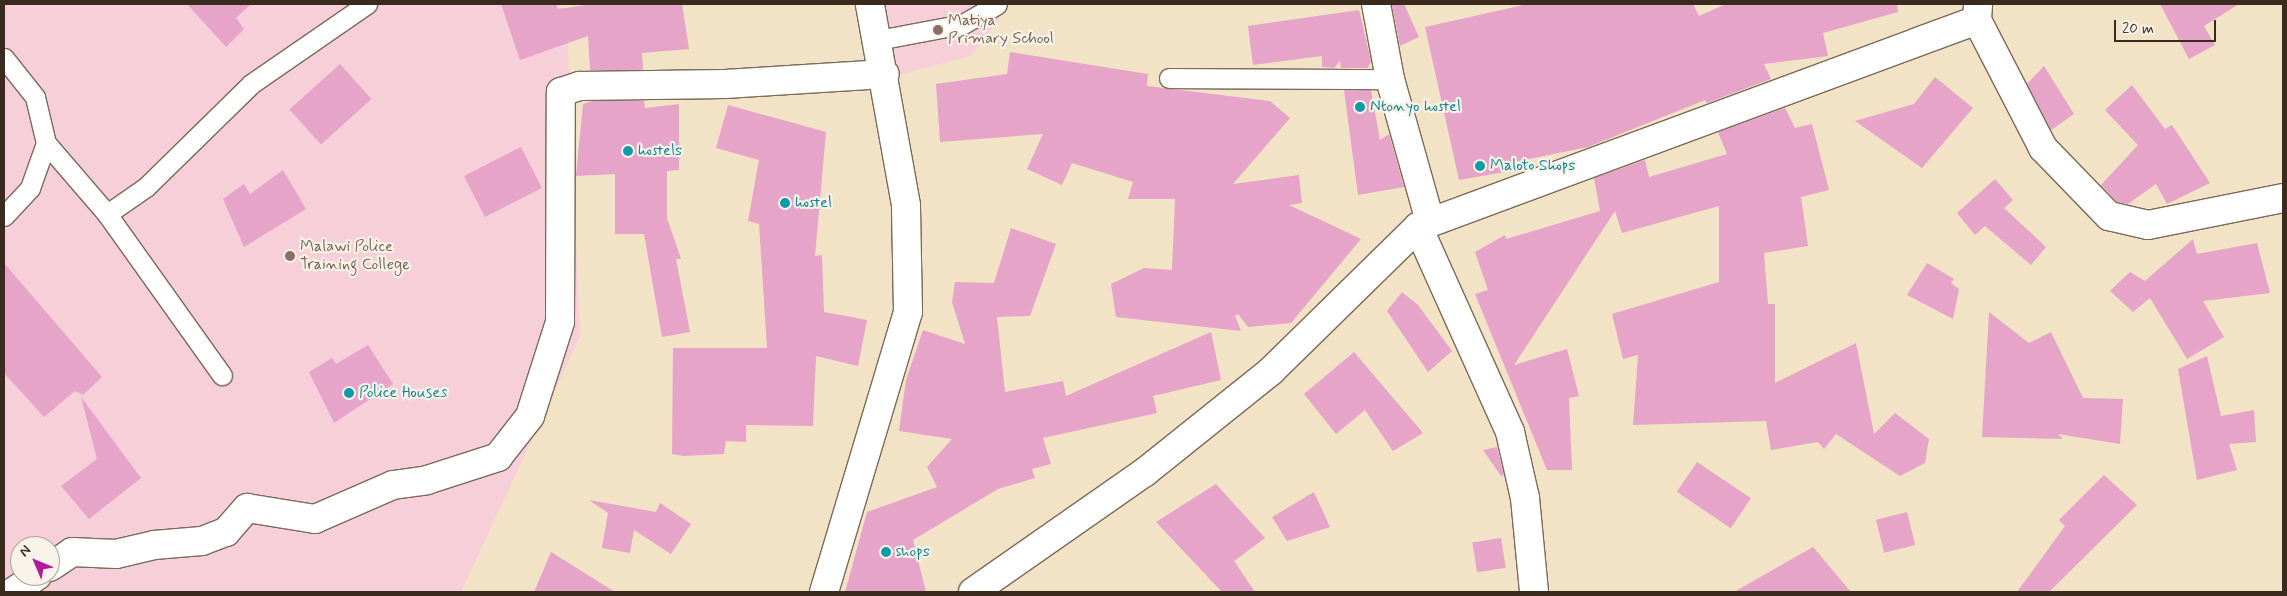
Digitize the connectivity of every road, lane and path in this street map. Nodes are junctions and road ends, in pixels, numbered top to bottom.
1 (367, 4) edge
2 (870, 4) edge
3 (997, 4) edge
4 (1376, 4) edge
5 (1978, 12) edge
6 (878, 40) junction
7 (4, 58) edge
8 (885, 74) junction
9 (1169, 78) dead end
10 (1390, 79) junction
11 (46, 143) junction
12 (2283, 198) edge
13 (107, 214) junction
14 (4, 216) edge
15 (1424, 224) junction
16 (222, 375) dead end
17 (60, 560) edge
18 (824, 592) edge
19 (972, 592) edge
20 (1534, 592) edge

1 - 13 lane
2 - 6 street
3 - 6 lane
4 - 10 street
5 - 12 street
5 - 15 street
6 - 8 street
7 - 11 lane
8 - 17 street
8 - 18 street
9 - 10 lane
10 - 15 street
11 - 13 lane
11 - 14 lane
13 - 16 lane
15 - 19 street
15 - 20 street

